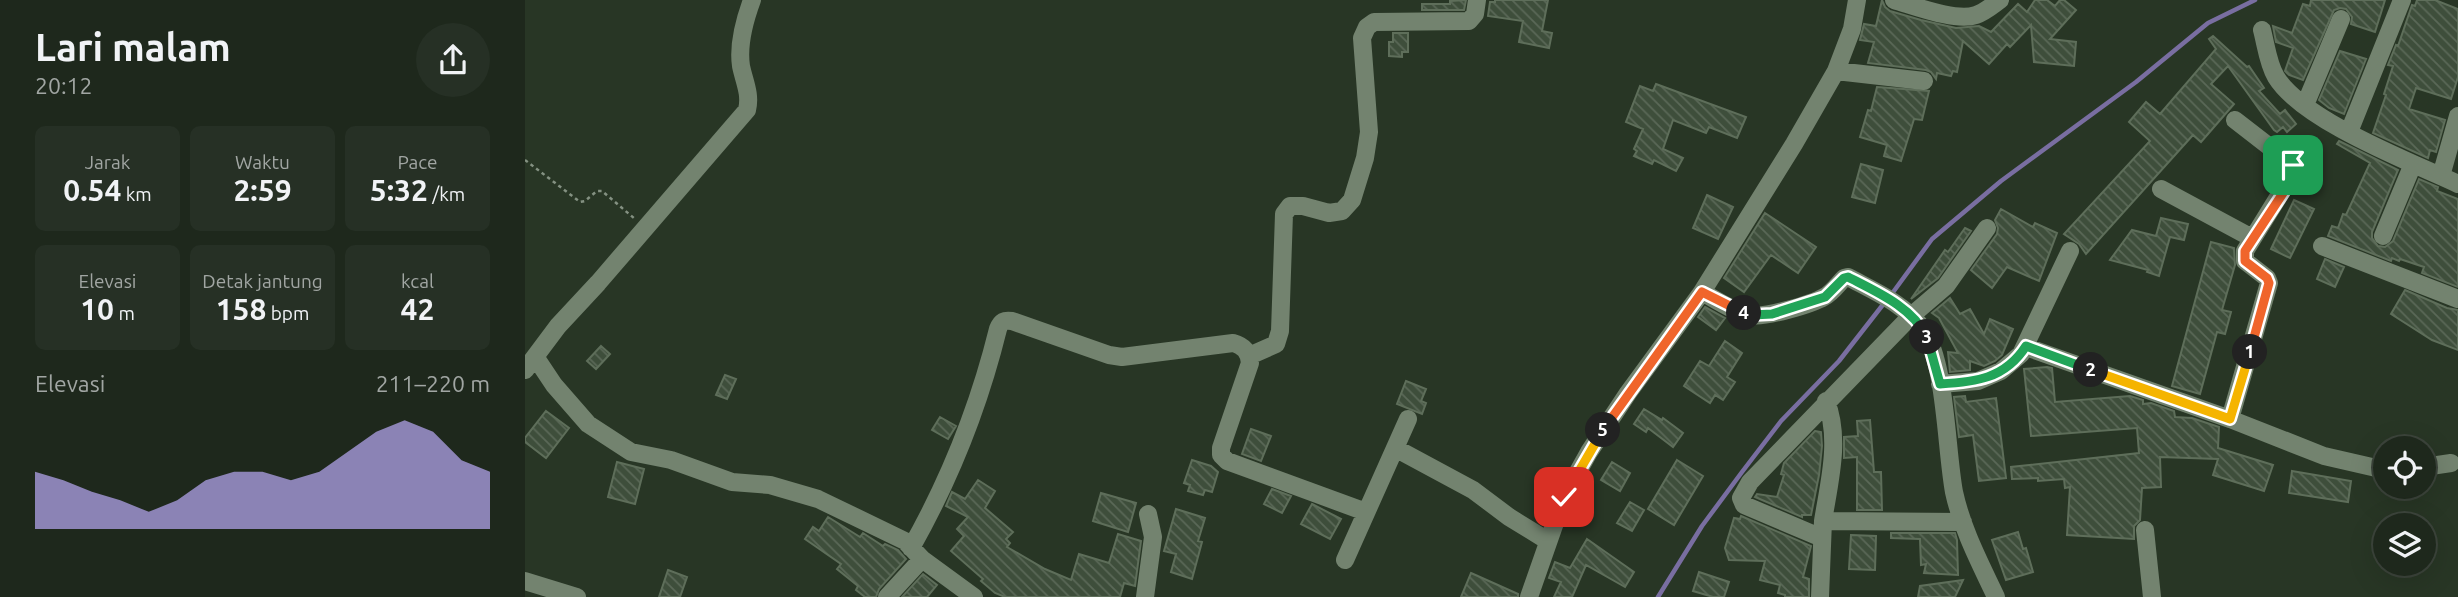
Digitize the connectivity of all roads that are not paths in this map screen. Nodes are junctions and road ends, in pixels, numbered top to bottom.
1 (752, 0) edge
2 (1477, 0) edge
3 (1857, 0) edge
4 (1894, 0) edge
5 (2000, 0) edge
6 (2402, 0) edge
7 (2341, 19) dead end
8 (2262, 30) dead end
9 (1836, 71) junction
10 (1924, 81) dead end
11 (2305, 105) junction
12 (2458, 116) edge
13 (2235, 120) dead end
14 (2349, 132) junction
15 (2454, 147) edge
16 (2413, 164) junction
17 (2441, 176) junction
18 (2458, 184) edge
19 (2161, 189) dead end
20 (1987, 229) dead end
21 (2383, 236) dead end
22 (2252, 238) junction
23 (2322, 246) dead end
24 (2070, 251) dead end
25 (1702, 292) junction
26 (2458, 299) edge
27 (1905, 310) junction
28 (2026, 346) junction
29 (1249, 356) junction
30 (530, 364) edge
31 (1940, 384) junction
32 (1831, 397) junction
33 (1408, 419) dead end
34 (2230, 419) junction
35 (1395, 448) junction
36 (2451, 463) dead end
37 (2436, 465) edge
38 (2373, 467) edge
39 (1366, 512) junction
40 (1148, 514) dead end
41 (1962, 522) junction
42 (1827, 525) junction
43 (2145, 530) dead end
44 (1548, 541) junction
45 (917, 554) junction
46 (1345, 560) dead end
47 (525, 581) edge
48 (550, 593) edge
49 (577, 597) edge
50 (887, 597) edge
51 (974, 597) edge
52 (1145, 597) edge
53 (1529, 597) edge
54 (1820, 597) edge
55 (1996, 597) edge
56 (2152, 597) edge

1 - 30 street
2 - 29 street
3 - 9 street
4 - 5 street
6 - 14 street
7 - 11 street
8 - 11 street
9 - 10 street
9 - 25 street
11 - 14 street
12 - 15 street
13 - 22 street
14 - 16 street
15 - 17 street
16 - 17 street
16 - 21 street
17 - 18 street
19 - 22 street
20 - 27 street
22 - 34 street
23 - 26 street
24 - 28 street
25 - 27 street
25 - 44 street
27 - 31 street
27 - 32 street
28 - 31 street
28 - 34 street
29 - 39 street
29 - 45 street
30 - 45 street
31 - 41 street
32 - 42 street
32 - 42 street
33 - 35 street
34 - 38 street
35 - 39 street
35 - 44 street
36 - 37 street
39 - 46 street
40 - 52 street
41 - 42 street
41 - 55 street
42 - 54 street
43 - 56 street
44 - 53 street
45 - 50 street
45 - 51 street
47 - 48 street
48 - 49 street

